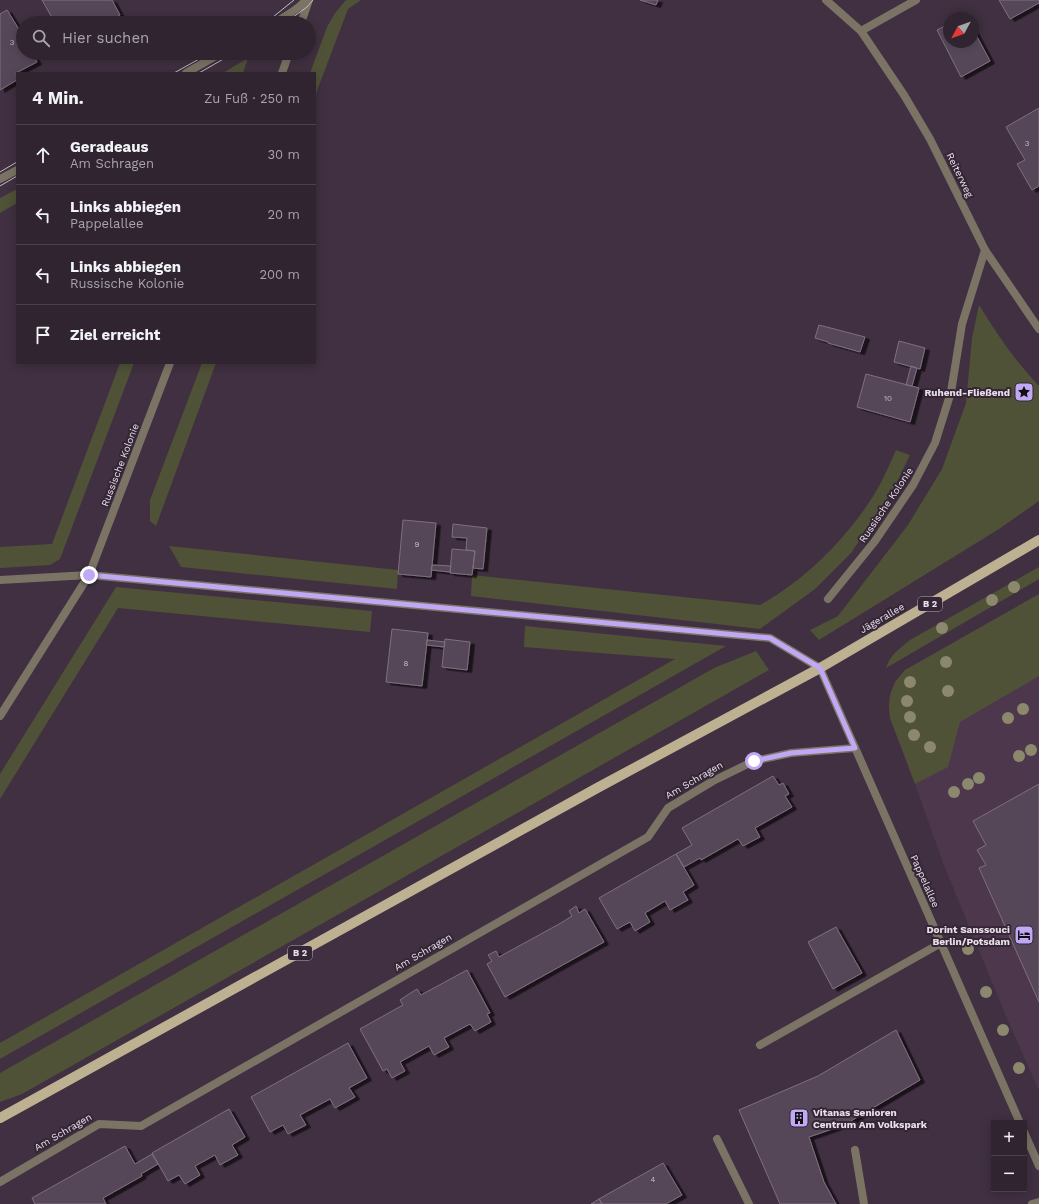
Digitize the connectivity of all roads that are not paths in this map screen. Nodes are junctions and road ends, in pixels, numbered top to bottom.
1 (306, 0) edge
2 (310, 0) edge
3 (826, 0) edge
4 (916, 0) edge
5 (286, 16) edge
6 (304, 16) edge
7 (861, 31) junction
8 (209, 60) edge
9 (287, 60) edge
10 (188, 72) edge
11 (282, 72) edge
12 (16, 171) edge
13 (0, 179) edge
14 (985, 250) junction
15 (1039, 329) edge
16 (170, 364) edge
17 (1039, 540) edge
18 (89, 575) junction
19 (0, 580) edge
20 (828, 598) dead end
21 (820, 668) junction
22 (0, 716) edge
23 (855, 748) junction
24 (941, 943) junction
25 (760, 1045) dead end
26 (0, 1118) edge
27 (1019, 1120) edge
28 (717, 1139) dead end
29 (1027, 1139) edge
30 (855, 1150) dead end
31 (1039, 1166) edge
32 (0, 1182) edge
33 (1039, 1202) edge
34 (749, 1204) edge
35 (864, 1204) edge
36 (1032, 1204) edge

1 - 5 street
2 - 6 street
3 - 7 street, Reiterweg
4 - 7 street
7 - 14 street, Reiterweg
8 - 10 street
9 - 11 street
12 - 13 street
14 - 15 street, Reiterweg
14 - 20 street, Russische Kolonie
16 - 18 street, Russische Kolonie
17 - 21 main road, Jägerallee / B 2
18 - 19 street
18 - 21 street
18 - 22 street, Russische Kolonie
21 - 23 street, Pappelallee
21 - 26 main road, B 2
23 - 24 street, Pappelallee
23 - 32 street, Am Schragen
24 - 25 street
24 - 27 street, Pappelallee
28 - 34 street
29 - 31 street
30 - 35 street
33 - 36 street

